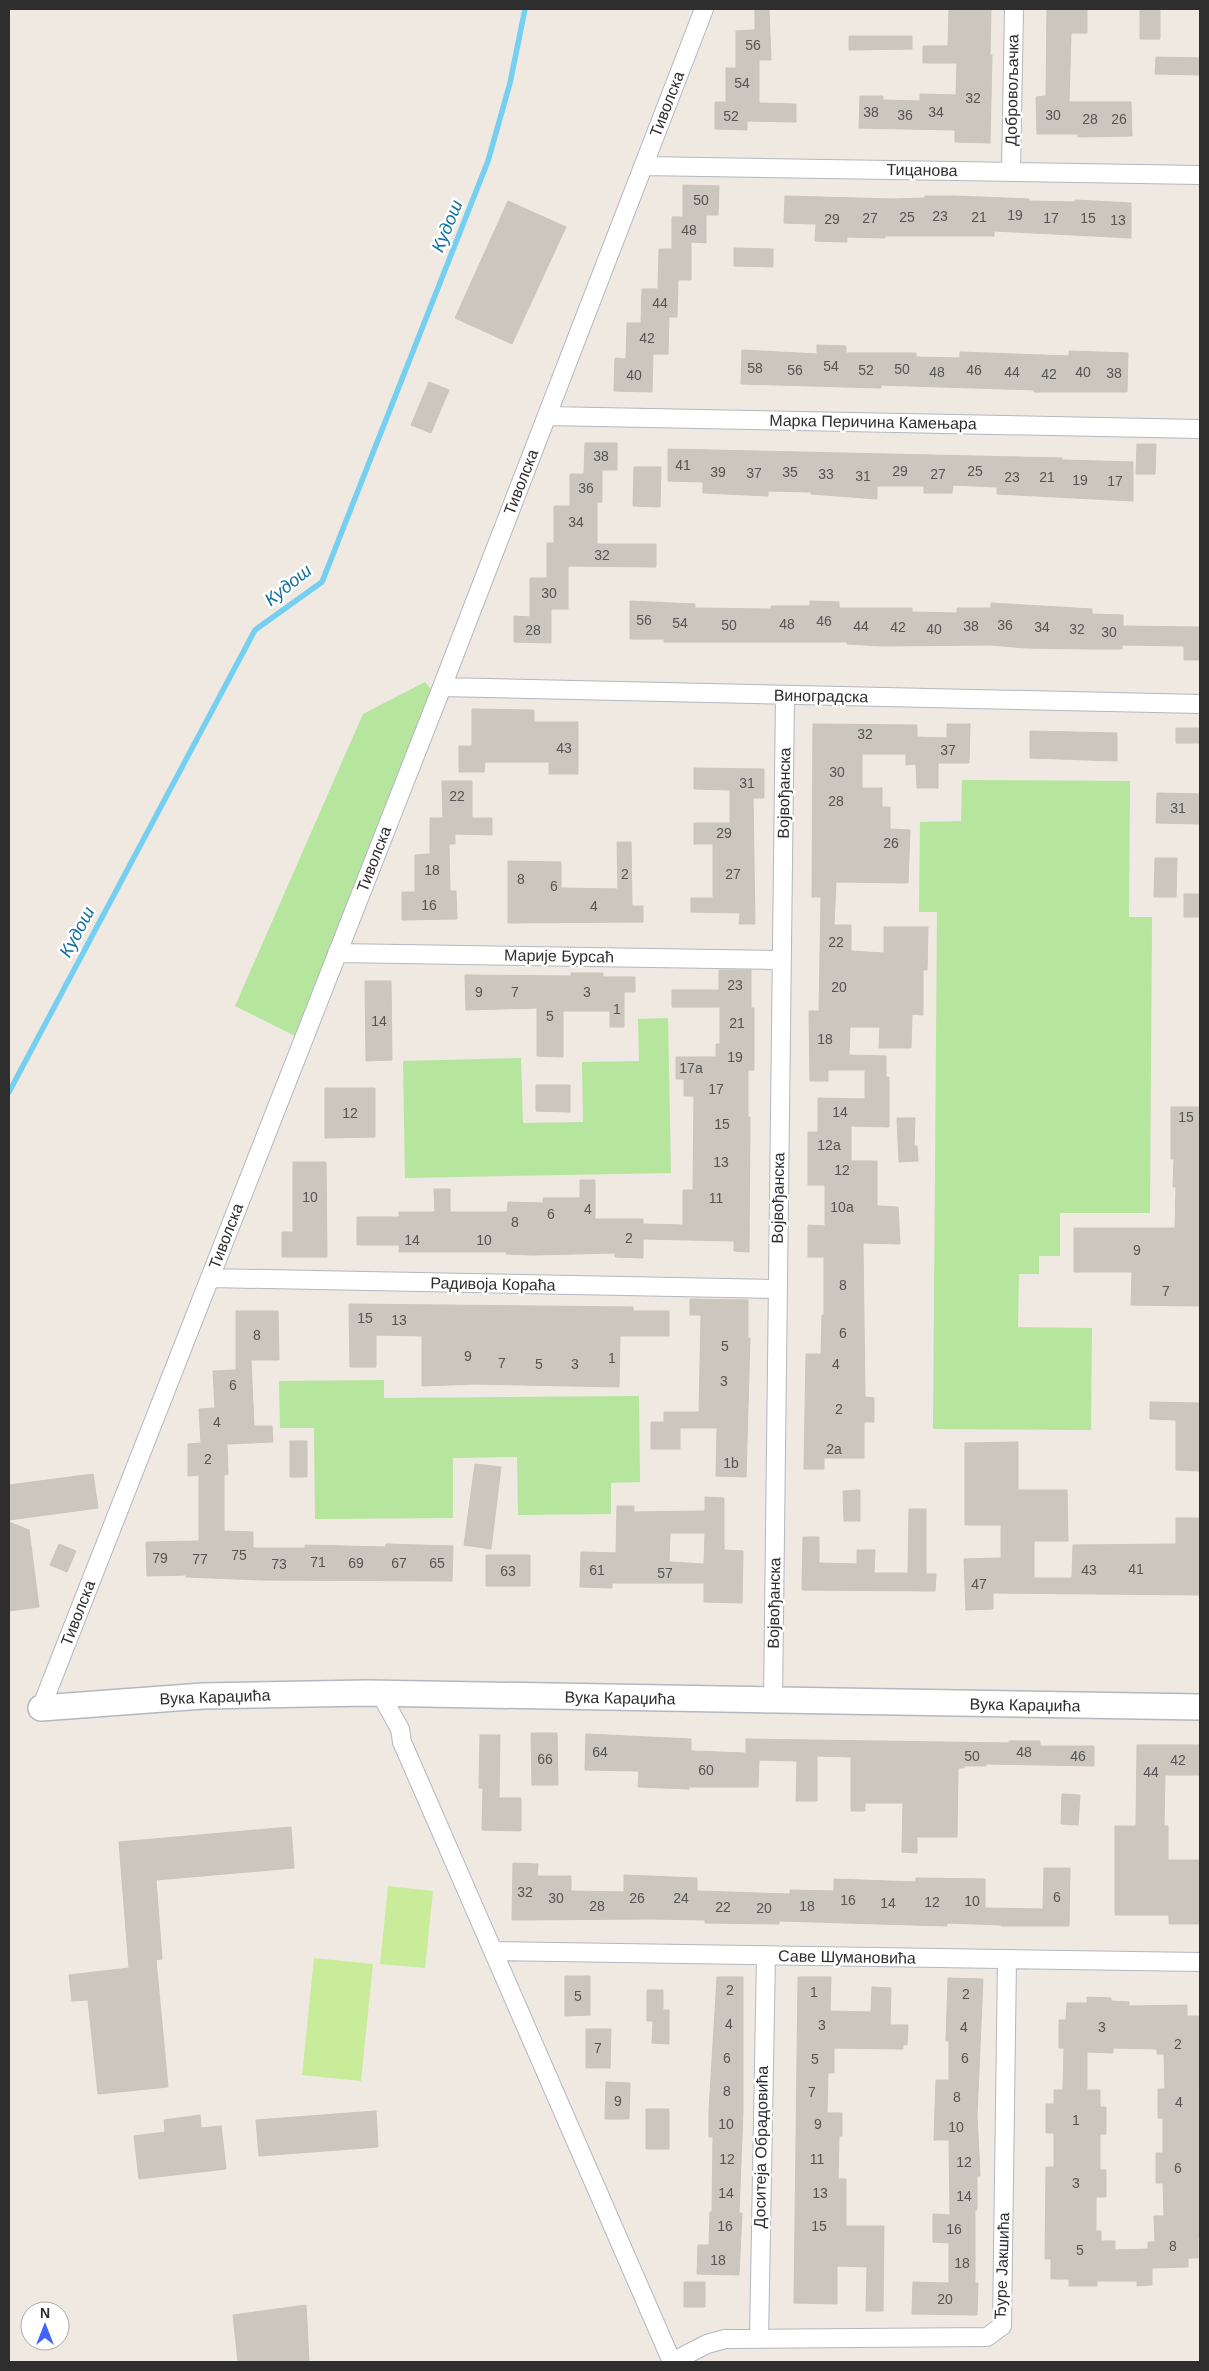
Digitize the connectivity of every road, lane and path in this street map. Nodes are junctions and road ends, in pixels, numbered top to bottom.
1 (704, 9) edge
2 (1014, 9) edge
3 (643, 166) junction
4 (1011, 171) junction
5 (1200, 175) edge
6 (547, 416) junction
7 (1200, 429) edge
8 (442, 687) junction
9 (785, 695) junction
10 (1200, 704) edge
11 (337, 953) junction
12 (781, 960) junction
13 (210, 1278) junction
14 (777, 1289) junction
15 (380, 1693) junction
16 (774, 1701) junction
17 (41, 1708) joint
18 (1200, 1708) edge
19 (493, 1951) junction
20 (766, 1955) junction
21 (1007, 1959) junction
22 (1200, 1962) edge
23 (759, 2339) junction
24 (672, 2362) edge

1 - 3 street, Тиволска
2 - 4 street, Добровољачка
3 - 4 street, Тицанова
3 - 6 street, Тиволска
4 - 5 street, Тицанова
6 - 7 street, Марка Перичина Камењара
6 - 8 street, Тиволска
8 - 9 street, Виноградска
8 - 11 street, Тиволска
9 - 10 street, Виноградска
9 - 12 street, Војвођанска
11 - 12 street, Марије Бурсаћ
11 - 13 street, Тиволска
12 - 14 street, Војвођанска
13 - 14 street, Радивоја Кораћа
13 - 17 street, Тиволска
14 - 16 street, Војвођанска
15 - 16 main road, Вука Караџића
15 - 17 main road, Вука Караџића
15 - 19 street
16 - 18 main road, Вука Караџића
19 - 20 street, Саве Шумановића
19 - 24 street
20 - 21 street, Саве Шумановића
20 - 23 street, Доситеја Обрадовића
21 - 22 street, Саве Шумановића
21 - 23 street, Ђуре Јакшића
23 - 24 street, Ђуре Јакшића

